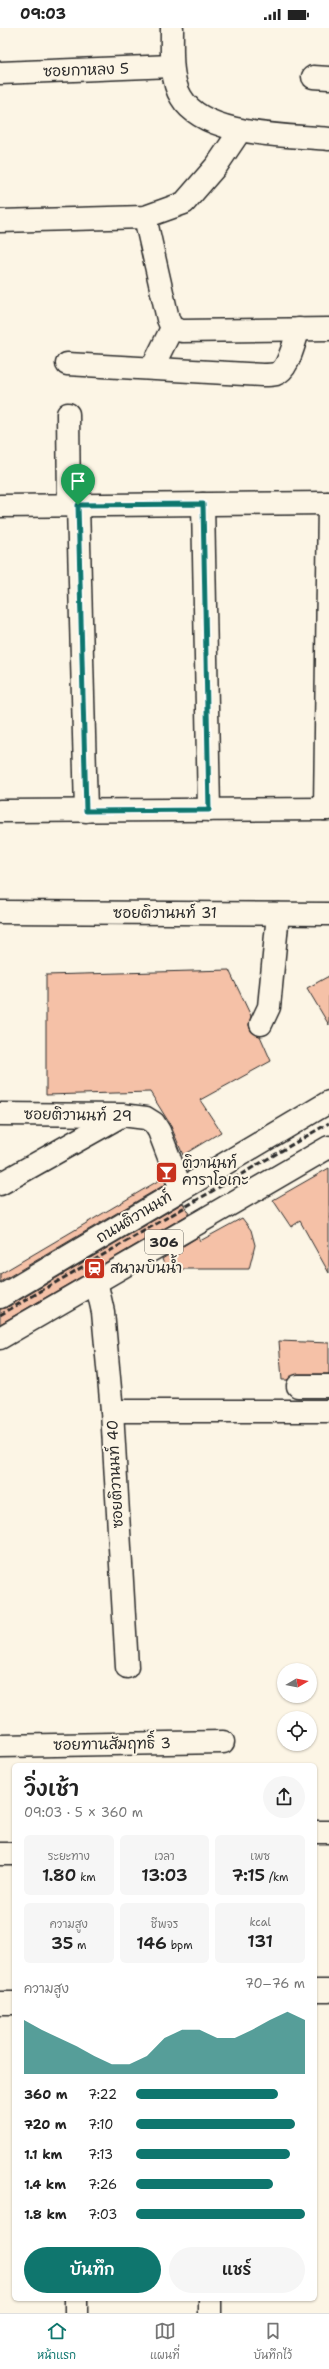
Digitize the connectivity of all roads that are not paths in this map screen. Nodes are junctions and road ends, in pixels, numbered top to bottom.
1 (172, 28) edge
2 (172, 66) junction
3 (0, 73) edge
4 (240, 131) junction
5 (329, 139) edge
6 (145, 217) junction
7 (0, 221) edge
8 (172, 328) junction
9 (299, 329) junction
10 (329, 329) edge
11 (67, 364) dead end
12 (152, 368) junction
13 (68, 414) dead end
14 (329, 503) edge
15 (203, 504) junction
16 (74, 505) junction
17 (0, 506) edge
18 (327, 809) edge
19 (209, 810) junction
20 (0, 811) edge
21 (86, 811) junction
22 (0, 912) edge
23 (278, 914) junction
24 (329, 914) edge
25 (261, 1024) dead end
26 (329, 1102) edge
27 (0, 1114) edge
28 (122, 1115) junction
29 (329, 1147) edge
30 (0, 1184) edge
31 (181, 1189) junction
32 (96, 1282) junction
33 (0, 1297) edge
34 (0, 1338) edge
35 (298, 1386) dead end
36 (329, 1386) edge
37 (112, 1411) junction
38 (329, 1412) edge
39 (127, 1667) dead end
40 (224, 1742) dead end
41 (0, 1746) edge
42 (317, 1832) edge
43 (329, 1832) edge
44 (0, 1854) edge
45 (12, 1854) edge
46 (317, 1991) edge
47 (329, 1991) edge
48 (12, 2002) edge
49 (0, 2003) edge
50 (76, 2301) edge
51 (210, 2301) edge
52 (76, 2313) edge
53 (210, 2313) edge

1 - 2 street
2 - 3 street, ซอยกาหลง 5
2 - 4 street
4 - 5 street
4 - 6 street
6 - 7 street
6 - 8 street
8 - 9 street
8 - 12 street
9 - 10 street
9 - 12 street
11 - 12 street
13 - 16 street
14 - 15 street
14 - 18 street
15 - 16 street
15 - 19 street
16 - 17 street
16 - 21 street
18 - 19 street
19 - 21 street
20 - 21 street
22 - 23 street, ซอยติวานนท์ 31
23 - 24 street, ซอยติวานนท์ 31
23 - 25 street
26 - 31 street, ถนนติวานนท์ / 306
27 - 28 street, ซอยติวานนท์ 29
28 - 30 street
28 - 31 street, ซอยติวานนท์ 29
29 - 32 street, 306
31 - 33 street, ถนนติวานนท์ / 306
32 - 34 street, 306
32 - 37 street, ซอยติวานนท์ 40
35 - 36 street
37 - 38 street
37 - 39 street, ซอยติวานนท์ 40
40 - 41 street, ซอยทานสัมฤทธิ์ 3
42 - 43 street
44 - 45 street
46 - 47 street
48 - 49 street
50 - 52 street
51 - 53 street

